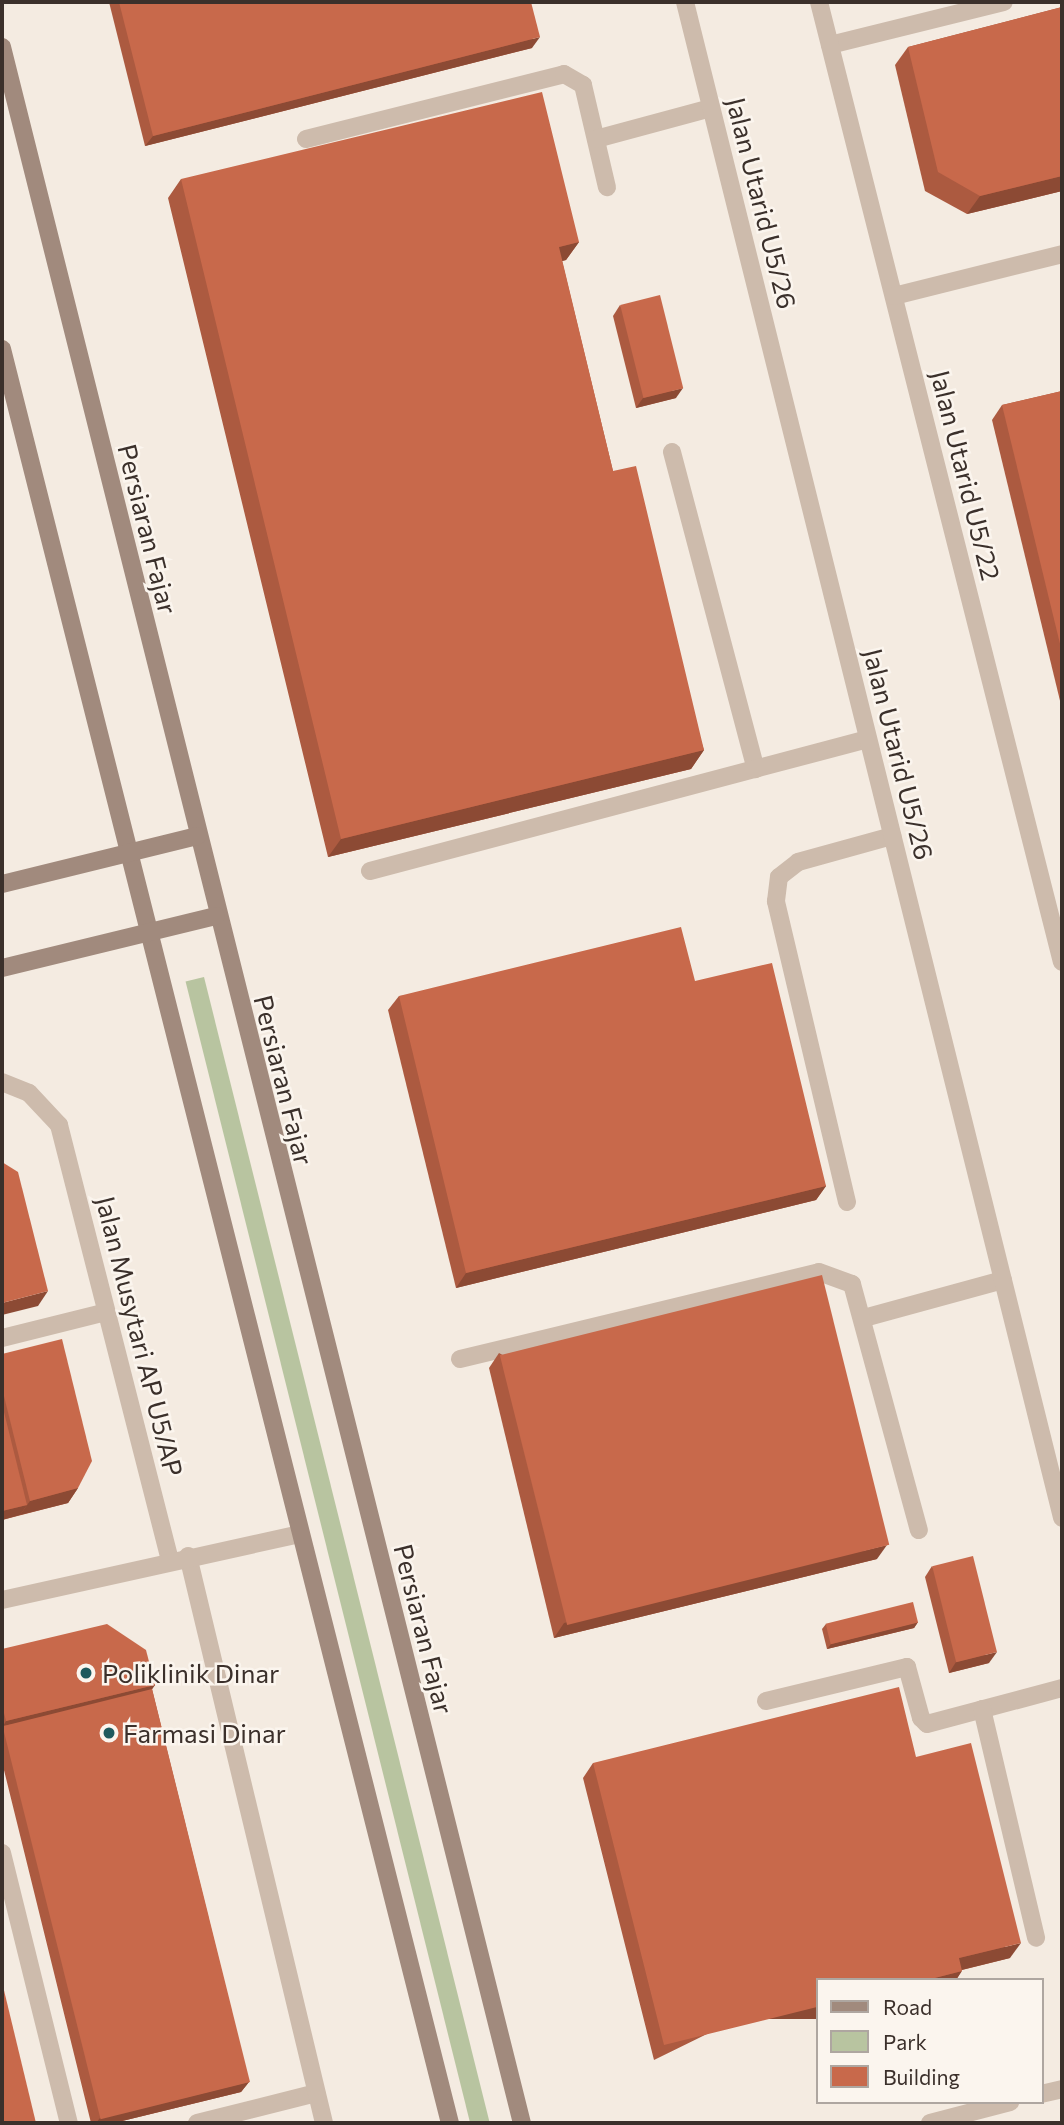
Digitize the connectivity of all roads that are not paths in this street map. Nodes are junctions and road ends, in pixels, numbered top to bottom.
1 (685, 2) edge
2 (819, 2) edge
3 (1004, 2) edge
4 (830, 45) junction
5 (2, 47) edge
6 (711, 108) junction
7 (306, 139) dead end
8 (596, 139) junction
9 (607, 187) dead end
10 (1062, 254) edge
11 (894, 296) junction
12 (2, 349) edge
13 (672, 452) dead end
14 (868, 739) junction
15 (756, 769) junction
16 (892, 835) junction
17 (197, 836) junction
18 (129, 852) junction
19 (370, 871) dead end
20 (2, 884) edge
21 (216, 916) junction
22 (149, 932) junction
23 (1062, 962) edge
24 (2, 968) edge
25 (2, 1082) edge
26 (847, 1202) dead end
27 (1003, 1280) junction
28 (106, 1312) junction
29 (864, 1318) junction
30 (2, 1338) edge
31 (460, 1359) dead end
32 (1062, 1518) edge
33 (919, 1530) dead end
34 (299, 1534) junction
35 (179, 1558) junction
36 (2, 1600) edge
37 (1062, 1688) edge
38 (766, 1701) dead end
39 (982, 1709) junction
40 (2, 1853) edge
41 (1036, 1938) dead end
42 (1062, 2089) edge
43 (317, 2094) junction
44 (1043, 2094) edge
45 (1002, 2104) edge
46 (69, 2123) edge
47 (197, 2123) edge
48 (324, 2123) edge
49 (450, 2123) edge
50 (522, 2123) edge
51 (930, 2123) edge

1 - 6 street, Jalan Utarid U5/26
2 - 4 street, Jalan Utarid U5/22
3 - 4 street
4 - 11 street, Jalan Utarid U5/22
5 - 17 main road, Persiaran Fajar
6 - 8 street
6 - 14 street, Jalan Utarid U5/26
7 - 8 street
8 - 9 street
10 - 11 street
11 - 23 street, Jalan Utarid U5/22
12 - 18 main road
13 - 15 street
14 - 15 street
14 - 16 street, Jalan Utarid U5/26
15 - 19 street
16 - 26 street
16 - 27 street, Jalan Utarid U5/26
17 - 18 main road
17 - 21 main road, Persiaran Fajar
18 - 20 main road
18 - 22 main road
21 - 22 main road
21 - 50 main road, Persiaran Fajar
22 - 24 main road
22 - 34 main road
25 - 28 street, Jalan Musytari AP U5/AP
27 - 29 street
27 - 32 street, Jalan Utarid U5/26
28 - 30 street
28 - 35 street, Jalan Musytari AP U5/AP
29 - 31 street
29 - 33 street
34 - 35 street
34 - 49 main road
35 - 36 street
35 - 43 street, Jalan Musytari AP U5/AP
37 - 39 street
38 - 39 street
39 - 41 street
40 - 46 street
42 - 44 street
43 - 47 street
43 - 48 street, Jalan Musytari AP U5/AP
45 - 51 street

